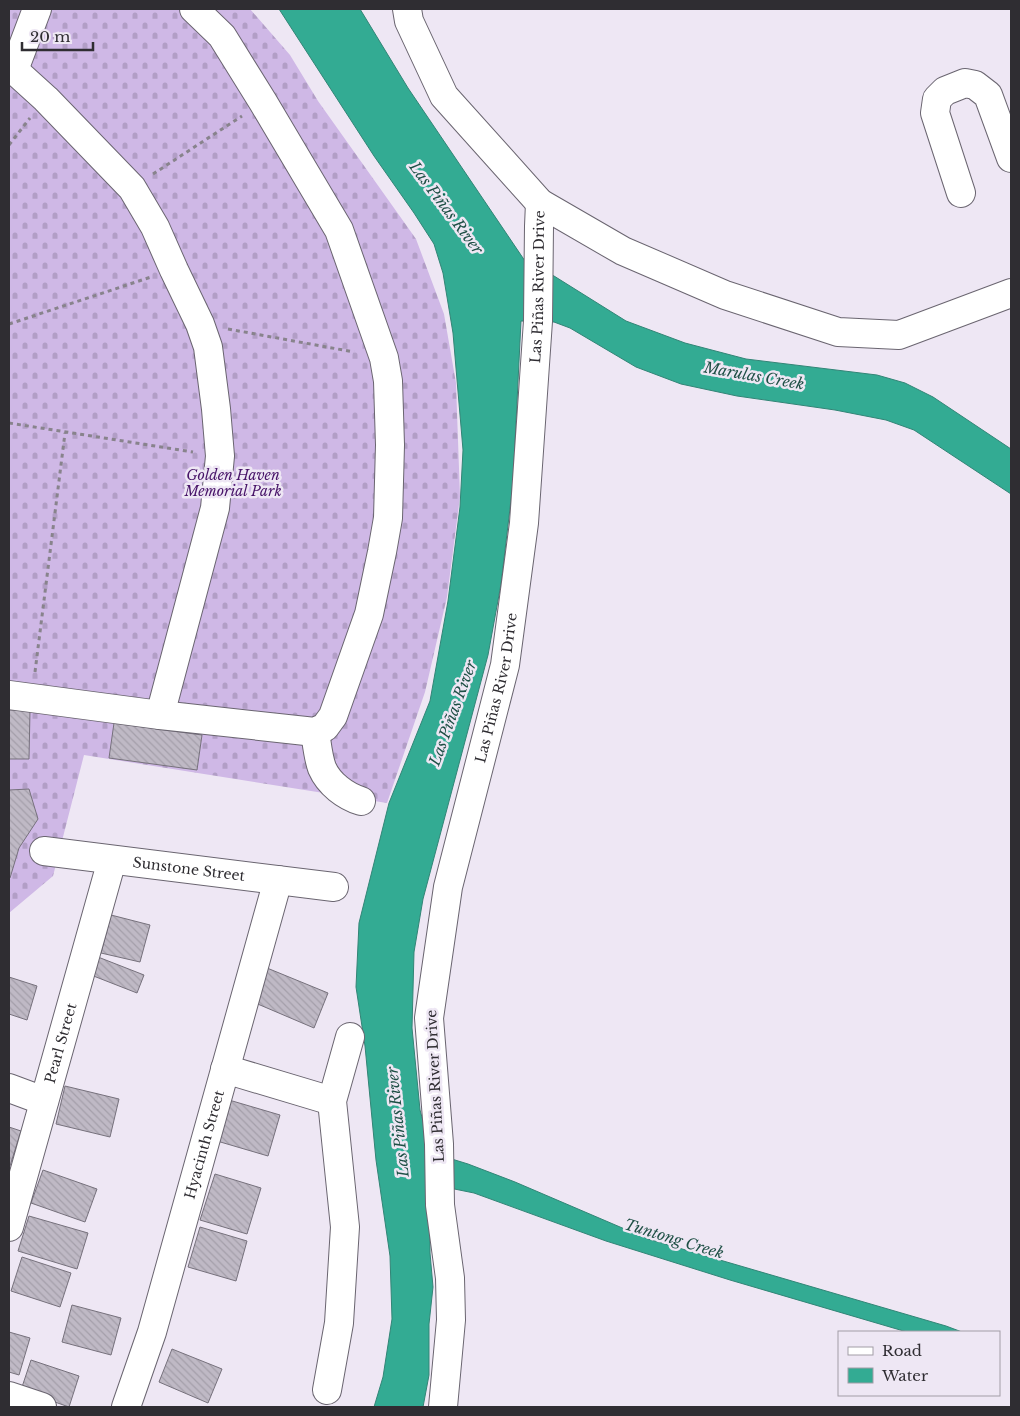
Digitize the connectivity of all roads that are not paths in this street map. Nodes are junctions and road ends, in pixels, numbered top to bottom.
1 (37, 9) edge
2 (194, 9) edge
3 (407, 9) edge
4 (12, 70) edge
5 (1011, 158) edge
6 (961, 193) dead end
7 (540, 203) junction
8 (1011, 293) edge
9 (20, 697) edge
10 (160, 715) junction
11 (315, 732) junction
12 (361, 801) dead end
13 (44, 851) dead end
14 (112, 860) junction
15 (278, 880) junction
16 (334, 887) dead end
17 (350, 1037) dead end
18 (226, 1069) junction
19 (9, 1088) edge
20 (332, 1100) junction
21 (44, 1101) junction
22 (9, 1227) edge
23 (326, 1390) dead end
24 (9, 1396) edge
25 (42, 1407) edge
26 (126, 1407) edge
27 (442, 1407) edge

1 - 4 street
2 - 11 street
3 - 7 street, Las Piñas River Drive
4 - 10 street
5 - 6 street
7 - 8 street
7 - 27 street, Las Piñas River Drive
9 - 10 street
10 - 11 street
11 - 12 street
13 - 14 street, Sunstone Street
14 - 15 street, Sunstone Street
14 - 21 street, Pearl Street
15 - 16 street, Sunstone Street
15 - 18 street, Hyacinth Street
17 - 20 street
18 - 20 street
18 - 26 street, Hyacinth Street
19 - 21 street
20 - 23 street
21 - 22 street, Pearl Street
24 - 25 street

